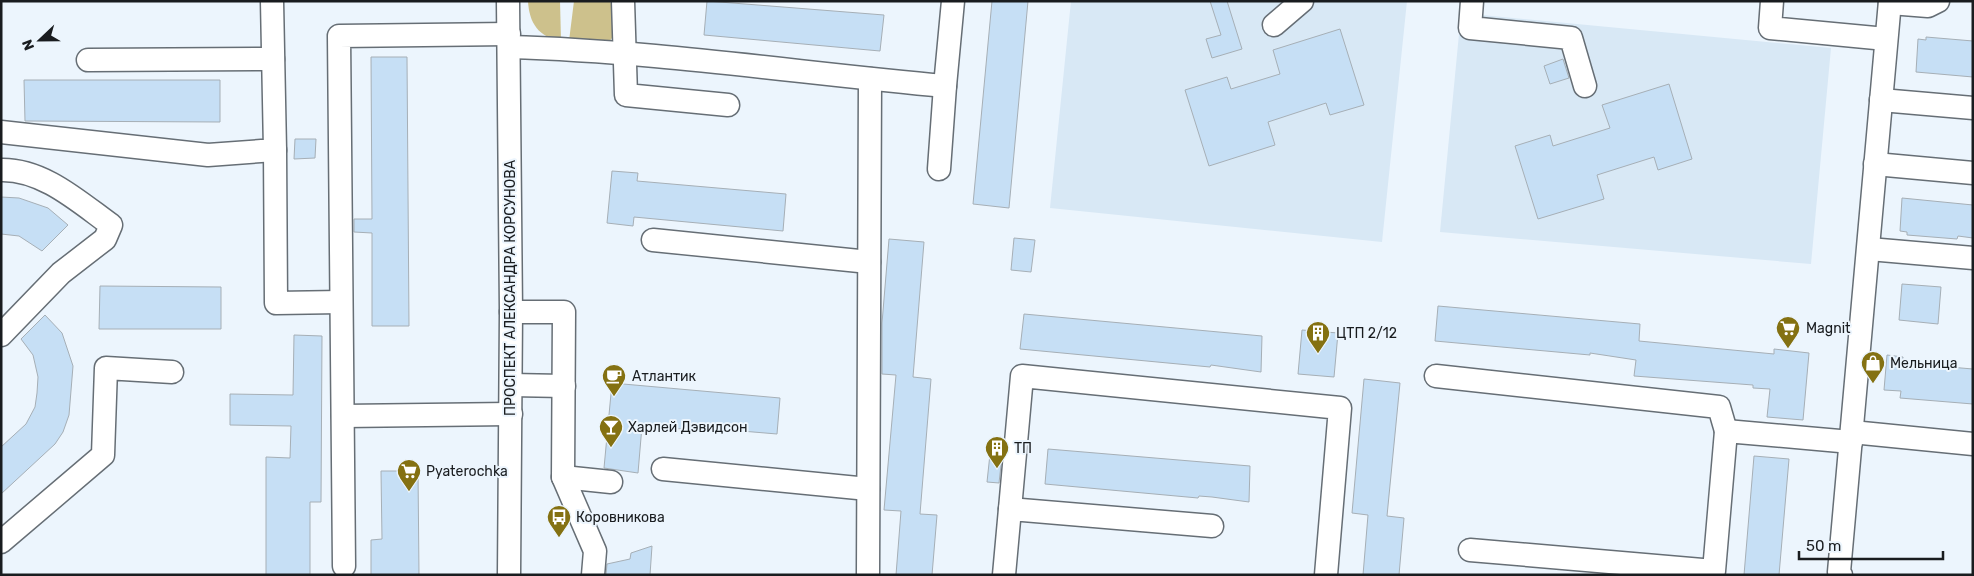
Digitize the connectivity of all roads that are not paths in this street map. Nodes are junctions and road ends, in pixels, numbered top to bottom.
1 (272, 1) edge
2 (508, 1) edge
3 (623, 1) edge
4 (953, 1) edge
5 (1302, 1) edge
6 (1472, 1) edge
7 (1772, 1) edge
8 (1938, 1) edge
9 (1890, 2) edge
10 (1274, 25) dead end
11 (1886, 39) junction
12 (509, 40) junction
13 (624, 54) junction
14 (273, 59) junction
15 (88, 60) dead end
16 (870, 79) junction
17 (946, 86) junction
18 (1585, 86) dead end
19 (1881, 100) junction
20 (728, 105) dead end
21 (1973, 108) edge
22 (1, 132) edge
23 (275, 150) junction
24 (1876, 164) junction
25 (939, 169) dead end
26 (1, 170) edge
27 (1973, 173) edge
28 (653, 240) dead end
29 (1868, 249) junction
30 (1973, 258) edge
31 (869, 262) junction
32 (341, 302) junction
33 (511, 312) junction
34 (1, 336) edge
35 (172, 372) dead end
36 (1436, 376) dead end
37 (511, 385) junction
38 (564, 386) junction
39 (511, 414) junction
40 (343, 416) junction
41 (1726, 431) junction
42 (1851, 437) junction
43 (1973, 444) edge
44 (663, 469) dead end
45 (563, 477) junction
46 (611, 482) dead end
47 (868, 490) junction
48 (1010, 508) junction
49 (1212, 526) dead end
50 (1, 542) edge
51 (1470, 550) dead end
52 (344, 566) dead end
53 (509, 575) edge
54 (593, 575) edge
55 (868, 575) edge
56 (1004, 575) edge
57 (1326, 575) edge
58 (1841, 575) edge

1 - 14 street
2 - 12 street, ПРОСПЕКТ АЛЕКСАНДРА КОРСУНОВА
3 - 13 street
4 - 17 street
5 - 10 street
6 - 18 street
7 - 11 street
8 - 9 street
9 - 11 street
11 - 19 street
12 - 13 street
12 - 32 street
12 - 33 street, ПРОСПЕКТ АЛЕКСАНДРА КОРСУНОВА
13 - 16 street
13 - 20 street
14 - 15 street
14 - 23 street
16 - 17 street
16 - 31 street
17 - 25 street
19 - 21 street
19 - 24 street
22 - 23 street
23 - 32 street
24 - 27 street
24 - 29 street
26 - 34 street
28 - 31 street
29 - 30 street
29 - 42 street
31 - 47 street
32 - 40 street
33 - 37 street, ПРОСПЕКТ АЛЕКСАНДРА КОРСУНОВА
33 - 38 street
35 - 50 street
36 - 41 street
37 - 38 street
37 - 39 street, ПРОСПЕКТ АЛЕКСАНДРА КОРСУНОВА
38 - 45 street
39 - 40 street
39 - 53 street, ПРОСПЕКТ АЛЕКСАНДРА КОРСУНОВА
40 - 52 street
41 - 42 street
41 - 51 street
42 - 43 street
42 - 58 street
44 - 47 street
45 - 46 street
45 - 54 street
47 - 55 street
48 - 49 street
48 - 56 street
48 - 57 street

